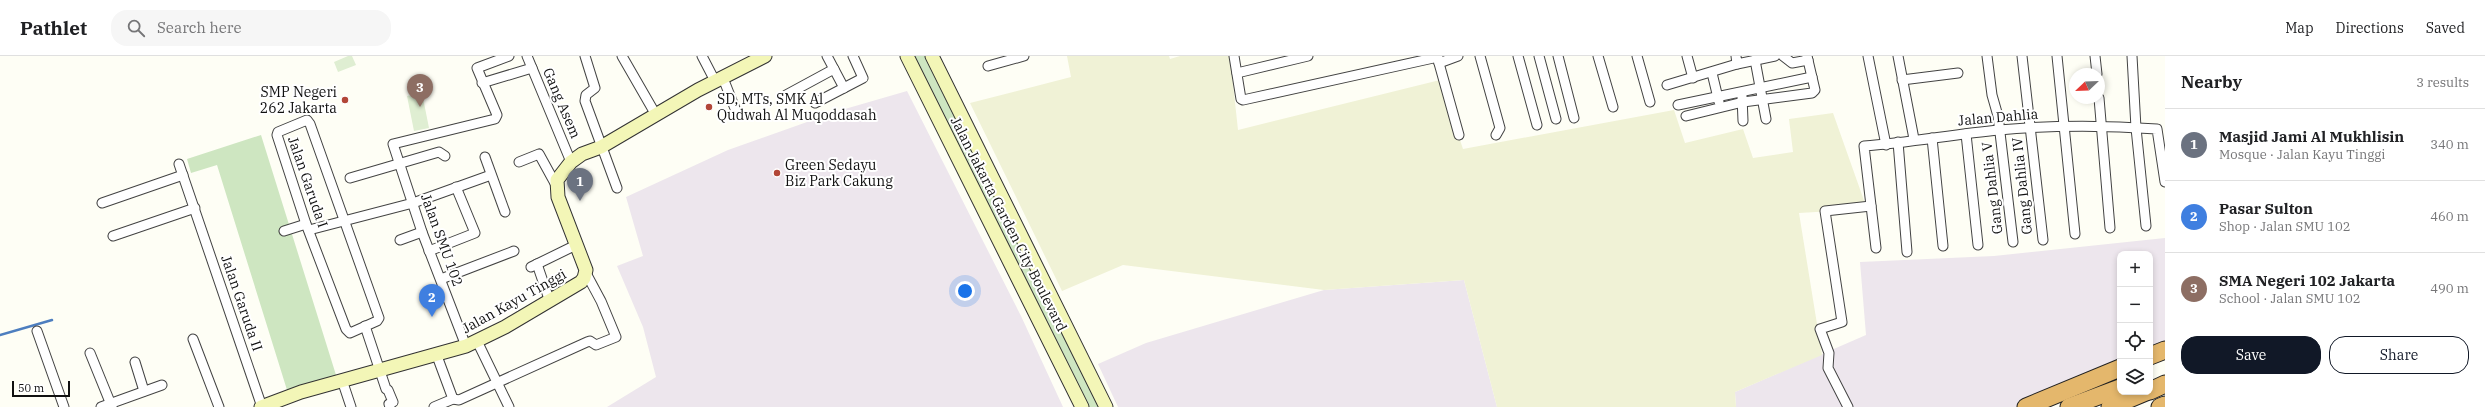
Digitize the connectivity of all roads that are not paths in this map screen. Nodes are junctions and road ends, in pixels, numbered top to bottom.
1 (509, 56) edge
2 (527, 56) edge
3 (585, 56) edge
4 (622, 56) edge
5 (702, 56) edge
6 (766, 56) edge
7 (827, 56) edge
8 (853, 56) edge
9 (907, 56) edge
10 (932, 56) edge
11 (1024, 56) edge
12 (1234, 56) edge
13 (1308, 56) edge
14 (1458, 56) edge
15 (1480, 56) edge
16 (1518, 56) edge
17 (1539, 56) edge
18 (1558, 56) edge
19 (1598, 56) edge
20 (1637, 56) edge
21 (1687, 56) edge
22 (1783, 56) edge
23 (1868, 56) edge
24 (1898, 56) edge
25 (1987, 56) edge
26 (2022, 56) edge
27 (2057, 56) edge
28 (2095, 56) edge
29 (2132, 56) edge
30 (1769, 57) edge
31 (497, 58) edge
32 (1808, 58) edge
33 (1438, 59) edge
34 (1737, 60) edge
35 (1755, 60) junction
36 (988, 66) dead end
37 (532, 68) junction
38 (2096, 68) edge
39 (834, 69) junction
40 (1237, 73) junction
41 (1712, 73) junction
42 (1958, 73) dead end
43 (1812, 76) junction
44 (1693, 78) junction
45 (719, 80) junction
46 (1902, 80) junction
47 (482, 84) junction
48 (1666, 85) dead end
49 (1759, 87) junction
50 (844, 88) junction
51 (1741, 91) junction
52 (786, 95) dead end
53 (1718, 96) junction
54 (1762, 100) junction
55 (1650, 102) dead end
56 (1743, 102) junction
57 (815, 103) dead end
58 (2099, 104) edge
59 (1678, 105) dead end
60 (1613, 107) dead end
61 (1720, 107) junction
62 (736, 111) dead end
63 (656, 115) junction
64 (1686, 116) dead end
65 (1574, 118) dead end
66 (1556, 119) dead end
67 (1766, 119) dead end
68 (1743, 121) dead end
69 (1537, 125) dead end
70 (2101, 125) junction
71 (2064, 126) junction
72 (2030, 128) junction
73 (2136, 128) junction
74 (1999, 130) junction
75 (1496, 134) dead end
76 (1966, 134) junction
77 (1459, 135) dead end
78 (1932, 138) junction
79 (1914, 140) junction
80 (1898, 142) junction
81 (1886, 145) junction
82 (601, 147) junction
83 (2162, 153) edge
84 (445, 156) dead end
85 (485, 157) dead end
86 (519, 162) dead end
87 (572, 162) junction
88 (179, 164) dead end
89 (400, 165) junction
90 (183, 175) junction
91 (491, 175) junction
92 (350, 178) dead end
93 (2165, 182) edge
94 (556, 185) junction
95 (456, 187) junction
96 (617, 188) dead end
97 (102, 203) dead end
98 (413, 203) junction
99 (1871, 206) junction
100 (195, 208) junction
101 (505, 212) dead end
102 (346, 222) junction
103 (2146, 226) dead end
104 (307, 227) junction
105 (2110, 228) dead end
106 (284, 230) dead end
107 (422, 232) junction
108 (2075, 234) dead end
109 (113, 236) dead end
110 (400, 240) dead end
111 (2043, 240) dead end
112 (2013, 242) dead end
113 (576, 245) junction
114 (1978, 245) dead end
115 (1943, 246) dead end
116 (1876, 248) dead end
117 (430, 251) junction
118 (514, 251) dead end
119 (1907, 252) dead end
120 (586, 273) junction
121 (441, 279) junction
122 (549, 299) junction
123 (365, 326) junction
124 (37, 331) dead end
125 (193, 338) dead end
126 (472, 344) junction
127 (2165, 350) edge
128 (90, 352) dead end
129 (2153, 355) edge
130 (436, 356) junction
131 (135, 362) dead end
132 (380, 369) junction
133 (2117, 369) edge
134 (2165, 374) edge
135 (2153, 377) edge
136 (342, 380) junction
137 (497, 382) junction
138 (2165, 384) edge
139 (162, 385) dead end
140 (2117, 389) edge
141 (2153, 389) edge
142 (144, 391) junction
143 (2139, 395) edge
144 (453, 399) junction
145 (111, 405) edge
146 (2165, 405) edge
147 (1102, 406) edge
148 (64, 407) edge
149 (101, 407) edge
150 (219, 407) edge
151 (262, 407) edge
152 (351, 407) edge
153 (390, 407) edge
154 (434, 407) edge
155 (509, 407) edge
156 (1082, 407) edge
157 (1848, 407) edge
158 (2026, 407) edge
159 (2069, 407) edge
160 (2110, 407) edge
161 (2160, 407) edge

1 - 31 street
2 - 37 street, Gang Asem
3 - 82 street
4 - 63 street
5 - 45 street
6 - 45 street
7 - 39 street
8 - 50 street
9 - 156 street, Jalan Jakarta Garden City Boulevard
10 - 147 street, Jalan Jakarta Garden City Boulevard
11 - 36 street
12 - 40 street
13 - 40 street
14 - 33 street
15 - 75 street
16 - 69 street
17 - 66 street
18 - 65 street
19 - 60 street
20 - 55 street
21 - 44 street
22 - 32 street
23 - 81 street
24 - 46 street
25 - 74 street, Gang Dahlia V
26 - 72 street, Gang Dahlia IV
27 - 71 street
28 - 38 street
29 - 73 street
30 - 35 street
31 - 47 street
32 - 43 street
33 - 40 street
33 - 77 street
34 - 35 street
34 - 41 street
35 - 49 street
37 - 47 street
37 - 87 street, Gang Asem
39 - 50 street
39 - 52 street
41 - 44 street
41 - 53 street
42 - 46 street
43 - 49 street
43 - 54 street
44 - 48 street
45 - 62 street
45 - 63 street
46 - 79 street
47 - 89 street, Jalan SMU 102
49 - 51 street
49 - 54 street
50 - 57 street
51 - 53 street
51 - 56 street
53 - 59 street
53 - 61 street
54 - 56 street
54 - 67 street
56 - 61 street
56 - 68 street
58 - 70 street
61 - 64 street
63 - 82 street
70 - 71 street, Jalan Dahlia
70 - 73 street, Jalan Dahlia
70 - 105 street
71 - 72 street, Jalan Dahlia
71 - 108 street
72 - 74 street, Jalan Dahlia
72 - 111 street, Gang Dahlia IV
73 - 83 street, Jalan Dahlia
73 - 103 street
74 - 76 street, Jalan Dahlia
74 - 112 street, Gang Dahlia V
76 - 78 street, Jalan Dahlia
76 - 114 street
78 - 79 street, Jalan Dahlia
78 - 115 street
79 - 80 street, Jalan Dahlia
80 - 81 street, Jalan Dahlia
80 - 119 street
81 - 99 street, Jalan Dahlia
82 - 87 street
82 - 96 street
83 - 93 street
84 - 89 street
85 - 91 street
86 - 94 street
87 - 94 street
88 - 90 street, Jalan Garuda II
89 - 92 street
89 - 98 street, Jalan SMU 102
90 - 97 street
90 - 100 street, Jalan Garuda II
91 - 95 street
91 - 101 street
94 - 113 street, Jalan Kayu Tinggi
95 - 98 street
95 - 117 street
98 - 102 street
98 - 107 street, Jalan SMU 102
99 - 116 street
99 - 157 street
100 - 109 street
100 - 151 street, Jalan Garuda II
102 - 104 street
102 - 104 street, Jalan Garuda I
102 - 123 street, Jalan Garuda I
104 - 106 street
104 - 123 street, Jalan Garuda I
107 - 110 street
107 - 117 street, Jalan SMU 102
113 - 120 street, Jalan Kayu Tinggi
113 - 122 street
117 - 121 street, Jalan SMU 102
118 - 121 street
120 - 122 street, Jalan Kayu Tinggi
120 - 137 street
121 - 126 street, Jalan SMU 102
122 - 126 street, Jalan Kayu Tinggi
123 - 132 street
124 - 148 street
125 - 150 street
126 - 130 street, Jalan Kayu Tinggi
126 - 137 street, Jalan SMU 102
127 - 129 highway
128 - 145 street
130 - 132 street, Jalan Kayu Tinggi
130 - 144 street
131 - 142 street
132 - 136 street, Jalan Kayu Tinggi
132 - 153 street
133 - 158 highway
134 - 135 highway
136 - 151 street, Jalan Kayu Tinggi
136 - 152 street
137 - 144 street
137 - 155 street, Jalan SMU 102
138 - 141 highway
139 - 142 street
140 - 159 highway
142 - 145 street
143 - 160 highway
144 - 154 street
145 - 149 street
146 - 161 highway

